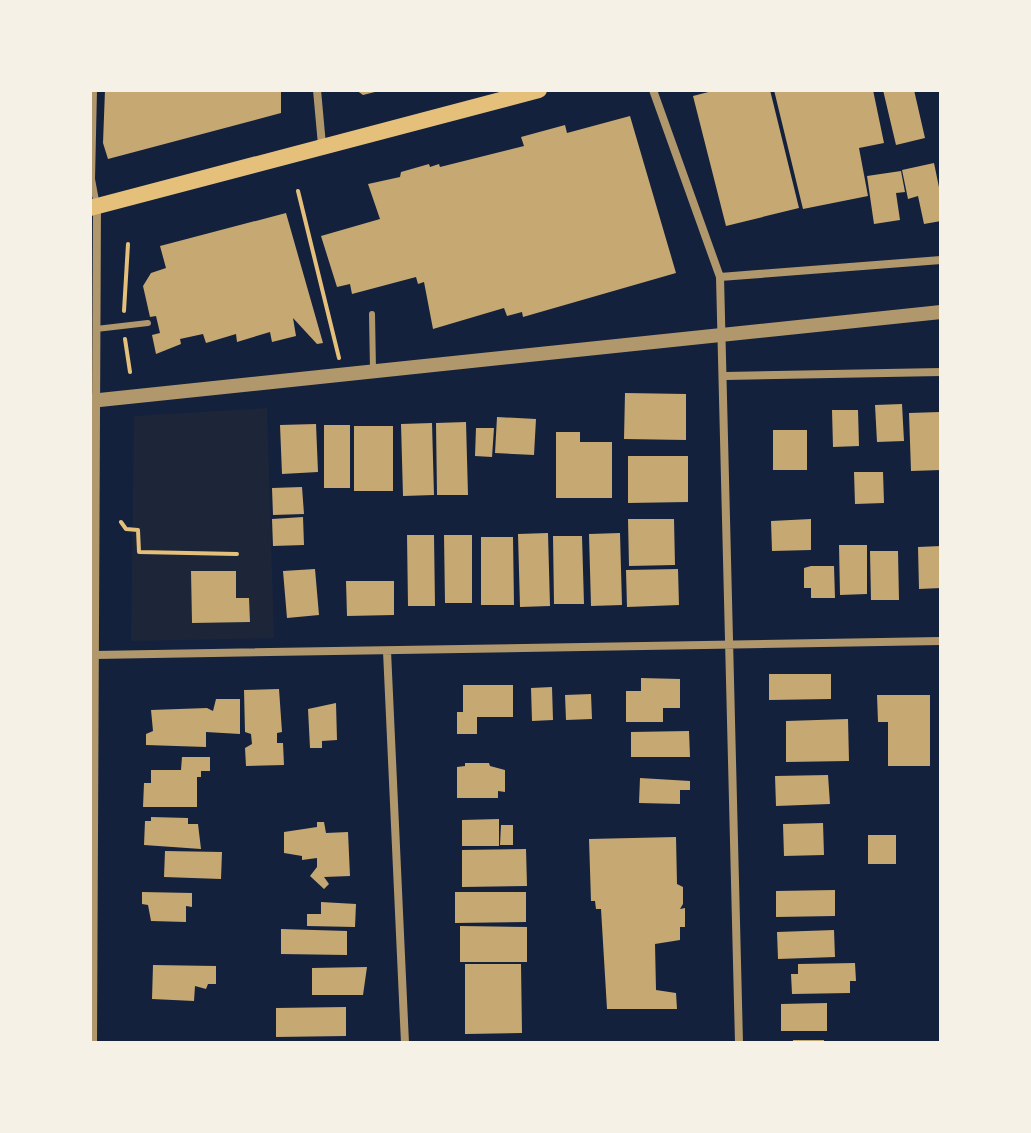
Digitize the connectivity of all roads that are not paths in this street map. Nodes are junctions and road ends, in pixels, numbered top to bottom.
1 (94, 90) edge
2 (317, 90) edge
3 (539, 90) edge
4 (653, 90) edge
5 (322, 145) junction
6 (93, 207) edge
7 (941, 260) edge
8 (720, 277) junction
9 (941, 312) edge
10 (372, 314) dead end
11 (148, 323) dead end
12 (96, 329) junction
13 (724, 336) junction
14 (941, 372) edge
15 (373, 374) junction
16 (725, 376) junction
17 (93, 400) edge
18 (941, 641) edge
19 (730, 645) junction
20 (387, 651) junction
21 (95, 655) junction
22 (93, 1043) edge
23 (405, 1043) edge
24 (739, 1043) edge

1 - 6 lane
2 - 5 street
3 - 5 main road
4 - 8 street
5 - 6 main road
6 - 12 street
7 - 8 street
8 - 13 street
9 - 13 street
10 - 15 lane
11 - 12 lane
12 - 17 street
13 - 15 street
13 - 16 street
14 - 16 street
15 - 17 street
16 - 19 street
17 - 21 street
18 - 19 street
19 - 20 street
19 - 24 street
20 - 21 street
20 - 23 street
21 - 22 street

